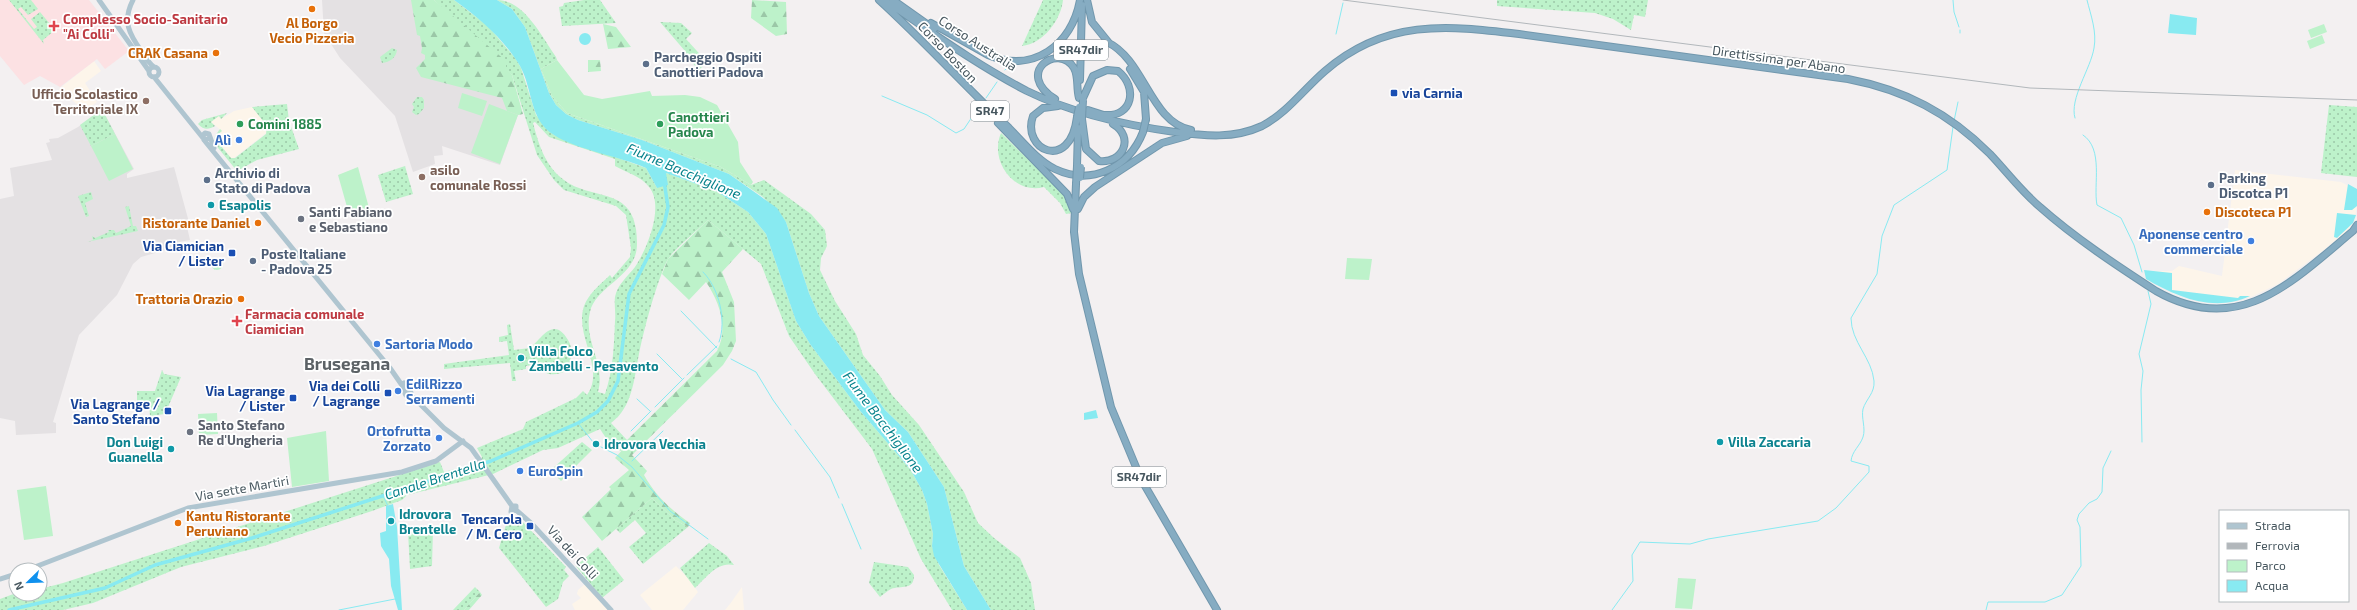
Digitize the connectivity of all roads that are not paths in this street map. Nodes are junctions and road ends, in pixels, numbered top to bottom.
1 (99, 0) edge
2 (133, 0) edge
3 (879, 0) edge
4 (884, 0) edge
5 (1081, 0) edge
6 (1086, 0) edge
7 (895, 1) edge
8 (1085, 25) joint
9 (1107, 42) junction
10 (152, 69) junction
11 (156, 76) junction
12 (978, 99) junction
13 (1055, 99) junction
14 (1081, 99) junction
15 (1064, 106) junction
16 (1102, 116) junction
17 (1080, 118) junction
18 (193, 125) junction
19 (1218, 136) junction
20 (206, 139) junction
21 (1076, 211) junction
22 (1075, 224) junction
23 (2356, 229) edge
24 (1076, 249) junction
25 (463, 442) junction
26 (48, 562) edge
27 (611, 610) edge
28 (1217, 610) edge

1 - 10 main road
2 - 10 main road
3 - 12 highway, Corso Boston / SR47
4 - 15 highway, Direttissima per Abano
5 - 7 highway, Corso Boston
5 - 14 highway, SR47dir
6 - 8 highway, SR47
6 - 9 highway, Corso Boston / SR47
7 - 13 highway, Corso Australia
8 - 14 highway, SR47dir
9 - 12 highway, Corso Boston / SR47, bridge
9 - 19 highway
10 - 11 main road
10 - 11 main road
11 - 18 main road
12 - 21 highway
13 - 14 highway
13 - 16 highway, Direttissima per Abano
14 - 16 highway
14 - 17 highway, SR47dir, bridge
14 - 17 highway, SR47dir, bridge
15 - 16 highway, Direttissima per Abano
15 - 17 highway
16 - 17 highway
16 - 19 highway, Direttissima per Abano
17 - 21 highway, SR47dir, bridge
18 - 20 main road
18 - 20 main road
19 - 21 highway
19 - 23 highway, Direttissima per Abano
20 - 25 main road
21 - 22 highway, SR47dir / SR47dir
22 - 24 highway, SR47dir / SR47dir
22 - 24 highway, SR47dir / SR47dir
24 - 28 highway, SR47dir / SR47dir
25 - 26 main road, Via sette Martiri
25 - 27 main road, Via dei Colli

